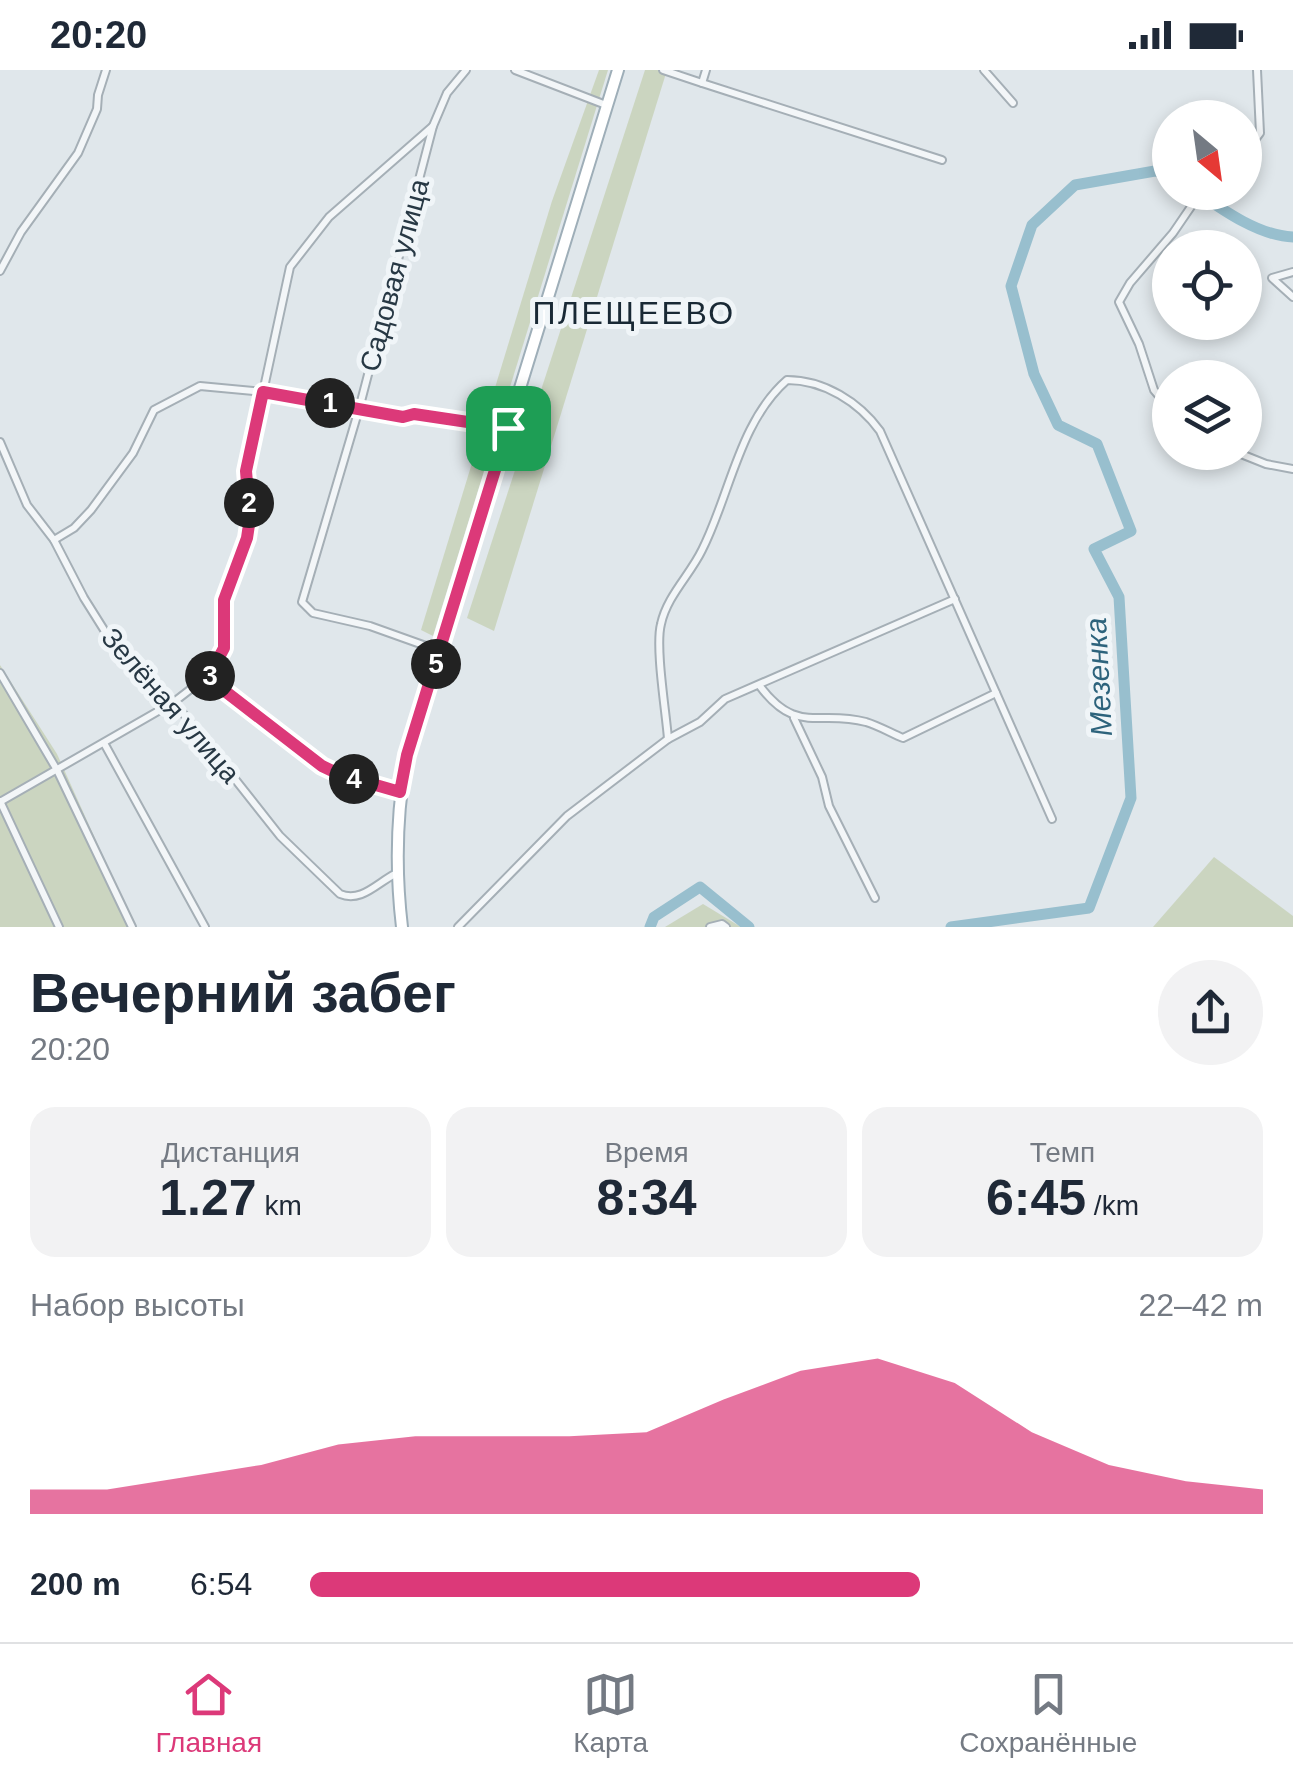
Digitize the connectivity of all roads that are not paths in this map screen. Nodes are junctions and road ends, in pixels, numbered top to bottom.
1 (106, 70) edge
2 (466, 70) edge
3 (516, 70) edge
4 (618, 70) edge
5 (663, 70) edge
6 (706, 70) edge
7 (984, 70) edge
8 (1257, 70) edge
9 (702, 83) junction
10 (1258, 100) edge
11 (1013, 103) dead end
12 (606, 104) junction
13 (433, 126) junction
14 (942, 160) dead end
15 (1188, 210) edge
16 (0, 271) edge
17 (1293, 272) edge
18 (1293, 297) edge
19 (1152, 383) edge
20 (263, 392) junction
21 (359, 408) junction
22 (508, 428) junction
23 (0, 442) edge
24 (1262, 462) edge
25 (1293, 469) edge
26 (54, 540) junction
27 (954, 599) junction
28 (440, 651) junction
29 (0, 673) edge
30 (208, 678) junction
31 (759, 685) junction
32 (996, 692) junction
33 (174, 702) junction
34 (793, 717) junction
35 (668, 739) junction
36 (104, 743) junction
37 (57, 770) junction
38 (400, 792) junction
39 (0, 801) edge
40 (1052, 818) dead end
41 (395, 874) junction
42 (875, 898) dead end
43 (59, 927) edge
44 (132, 927) edge
45 (205, 927) edge
46 (402, 927) edge
47 (458, 927) edge
48 (710, 927) edge
49 (726, 927) edge

1 - 16 street
2 - 13 street, Садовая улица
3 - 12 street
4 - 12 main road
5 - 9 street
6 - 9 street
7 - 11 street
8 - 10 street
9 - 14 street
12 - 22 main road
13 - 20 street
13 - 21 street, Садовая улица
15 - 19 street
17 - 18 street
20 - 21 street
20 - 26 street
20 - 30 street
21 - 22 street
21 - 28 street, Садовая улица
22 - 28 main road
23 - 26 street, Зелёная улица
24 - 25 street
26 - 33 street, Зелёная улица
27 - 31 street
27 - 32 street
27 - 35 street
28 - 38 main road
29 - 37 street
30 - 33 street
30 - 38 street
31 - 34 street
31 - 35 street
32 - 34 street
32 - 40 street
33 - 36 street
33 - 41 street, Зелёная улица
34 - 42 street
35 - 47 street
36 - 37 street
36 - 45 street
37 - 39 street
37 - 44 street
38 - 41 main road
39 - 43 street
41 - 46 main road
48 - 49 street

